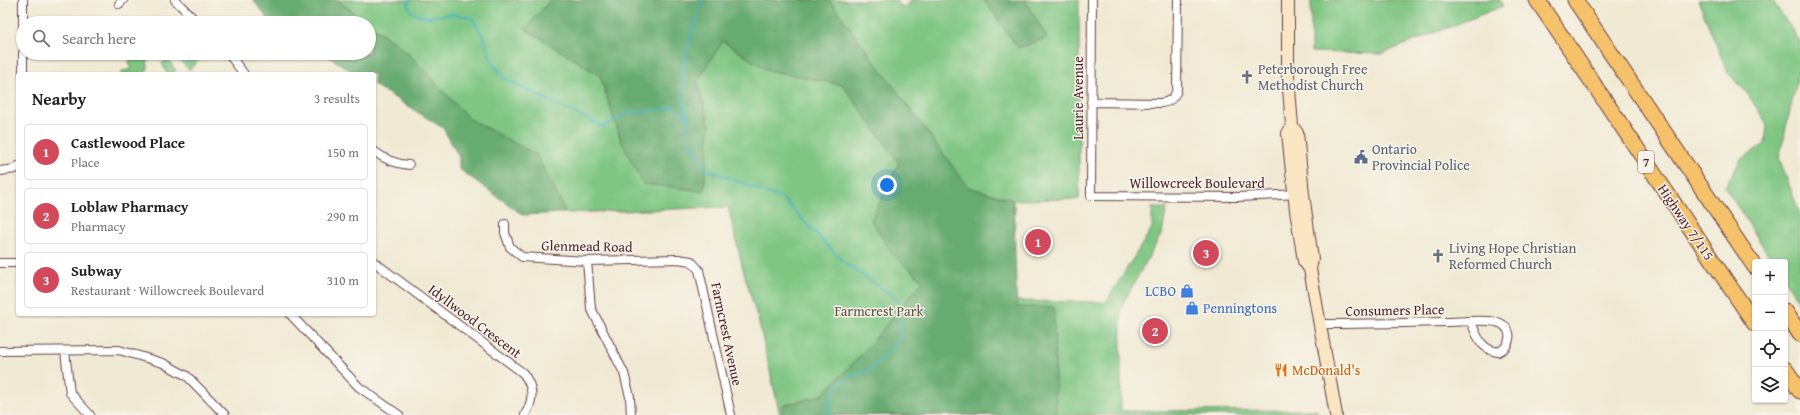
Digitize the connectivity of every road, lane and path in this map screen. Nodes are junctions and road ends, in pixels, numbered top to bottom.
1 (23, 0) edge
2 (175, 0) edge
3 (1092, 0) edge
4 (1178, 0) edge
5 (1288, 0) edge
6 (1537, 0) edge
7 (1575, 0) edge
8 (23, 16) edge
9 (191, 16) edge
10 (23, 60) edge
11 (233, 60) edge
12 (24, 72) edge
13 (242, 72) edge
14 (1091, 102) junction
15 (376, 152) edge
16 (409, 165) dead end
17 (16, 168) edge
18 (0, 171) edge
19 (1298, 194) junction
20 (1091, 196) joint
21 (505, 224) dead end
22 (587, 261) junction
23 (690, 261) joint
24 (0, 263) edge
25 (16, 263) edge
26 (376, 263) edge
27 (1752, 263) edge
28 (292, 316) edge
29 (1788, 316) edge
30 (1752, 320) edge
31 (1471, 322) junction
32 (1319, 324) junction
33 (1800, 334) edge
34 (0, 351) edge
35 (65, 351) junction
36 (1788, 373) edge
37 (1800, 391) edge
38 (90, 415) edge
39 (225, 415) edge
40 (399, 415) edge
41 (525, 415) edge
42 (631, 415) edge
43 (731, 415) edge
44 (1336, 415) edge

1 - 8 street
2 - 9 street
3 - 14 street, Laurie Avenue
4 - 14 street
5 - 19 main road
6 - 30 highway, Highway 7/115 / 7
7 - 27 highway, 7
10 - 12 street
11 - 13 street
14 - 20 street, Laurie Avenue
15 - 16 street
17 - 18 street
19 - 20 street, Willowcreek Boulevard
19 - 32 main road
21 - 22 street, Glenmead Road
22 - 23 street, Glenmead Road
22 - 42 street
23 - 43 street, Farmcrest Avenue
24 - 25 street
26 - 41 street, Idyllwood Crescent
28 - 40 street
29 - 33 highway
31 - 31 street, Consumers Place
31 - 32 street, Consumers Place
32 - 44 main road
34 - 35 street
35 - 38 street
35 - 39 street
36 - 37 highway

